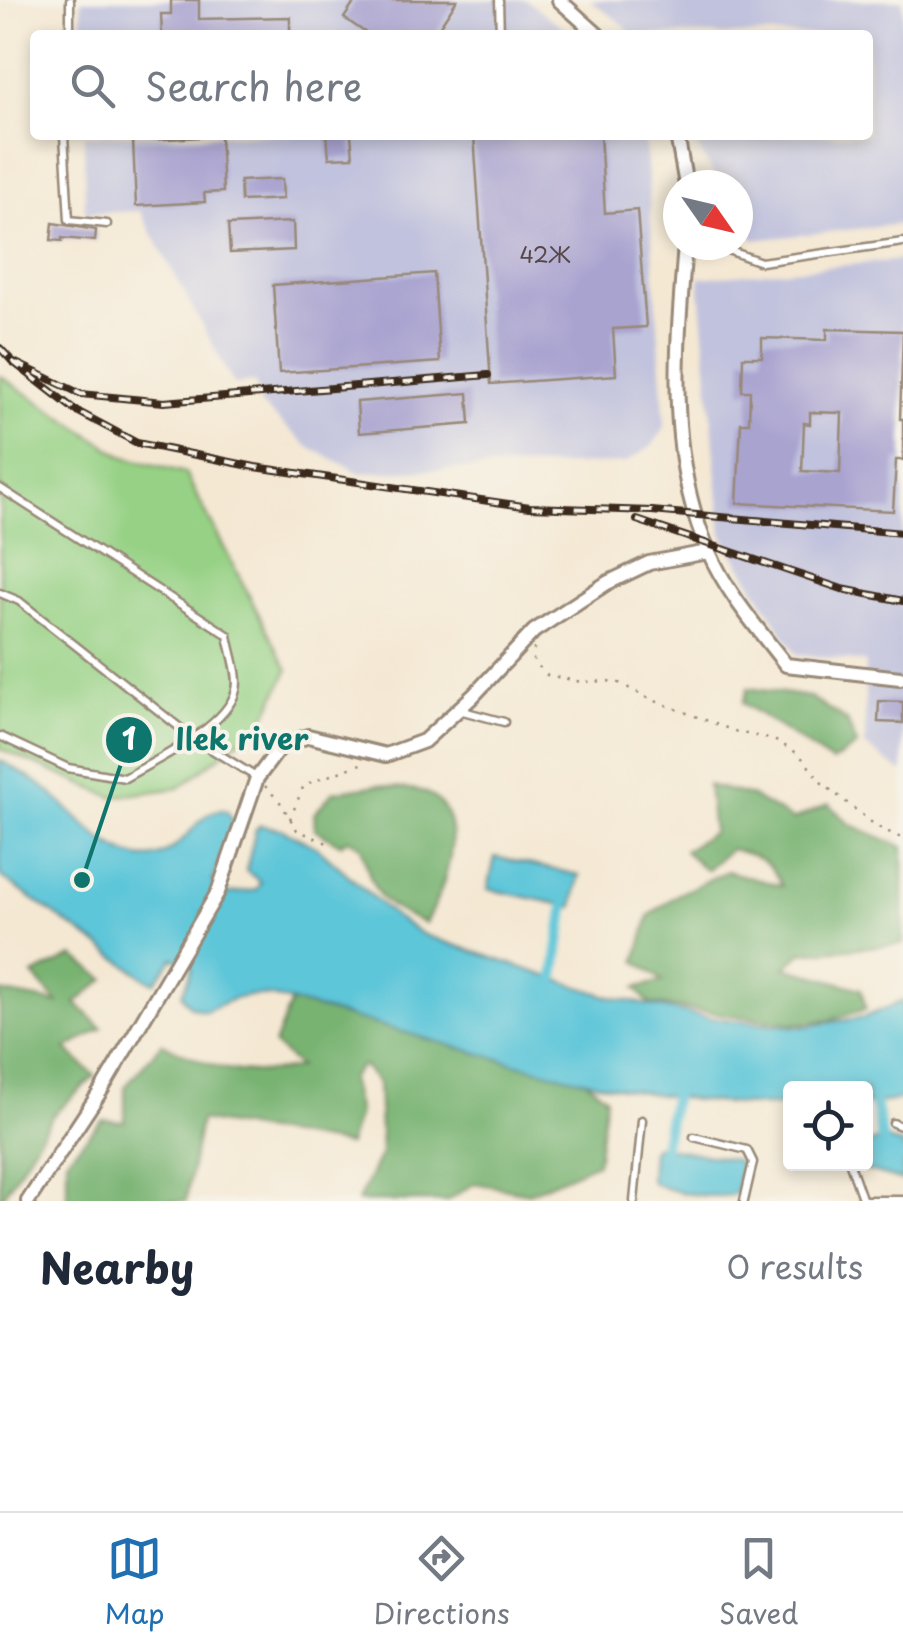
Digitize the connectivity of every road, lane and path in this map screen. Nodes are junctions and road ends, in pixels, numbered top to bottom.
1 (70, 0) edge
2 (499, 0) edge
3 (562, 0) edge
4 (70, 30) edge
5 (500, 30) edge
6 (593, 30) edge
7 (64, 140) edge
8 (678, 140) edge
9 (683, 170) edge
10 (107, 224) dead end
11 (903, 242) edge
12 (753, 259) edge
13 (684, 260) edge
14 (0, 488) edge
15 (708, 552) junction
16 (0, 593) edge
17 (534, 631) junction
18 (900, 678) dead end
19 (458, 710) junction
20 (504, 722) dead end
21 (0, 736) edge
22 (193, 738) junction
23 (386, 755) junction
24 (257, 778) junction
25 (290, 819) junction
26 (903, 838) edge
27 (332, 846) dead end
28 (642, 1120) dead end
29 (893, 1123) dead end
30 (903, 1126) edge
31 (694, 1137) dead end
32 (850, 1171) edge
33 (863, 1200) edge
34 (903, 1200) edge
35 (28, 1201) edge
36 (634, 1201) edge
37 (744, 1201) edge

1 - 4 lane
2 - 5 lane
3 - 6 street
7 - 10 lane
8 - 9 street
11 - 12 lane
13 - 15 street
14 - 22 lane
15 - 17 street
15 - 18 street
16 - 22 lane
17 - 19 street
17 - 26 path
19 - 20 lane
19 - 23 street
21 - 22 lane
22 - 24 lane
23 - 24 street
23 - 25 path
24 - 25 path
24 - 35 street
25 - 27 path
28 - 36 lane
29 - 30 lane
31 - 37 lane
32 - 33 lane
33 - 34 lane

